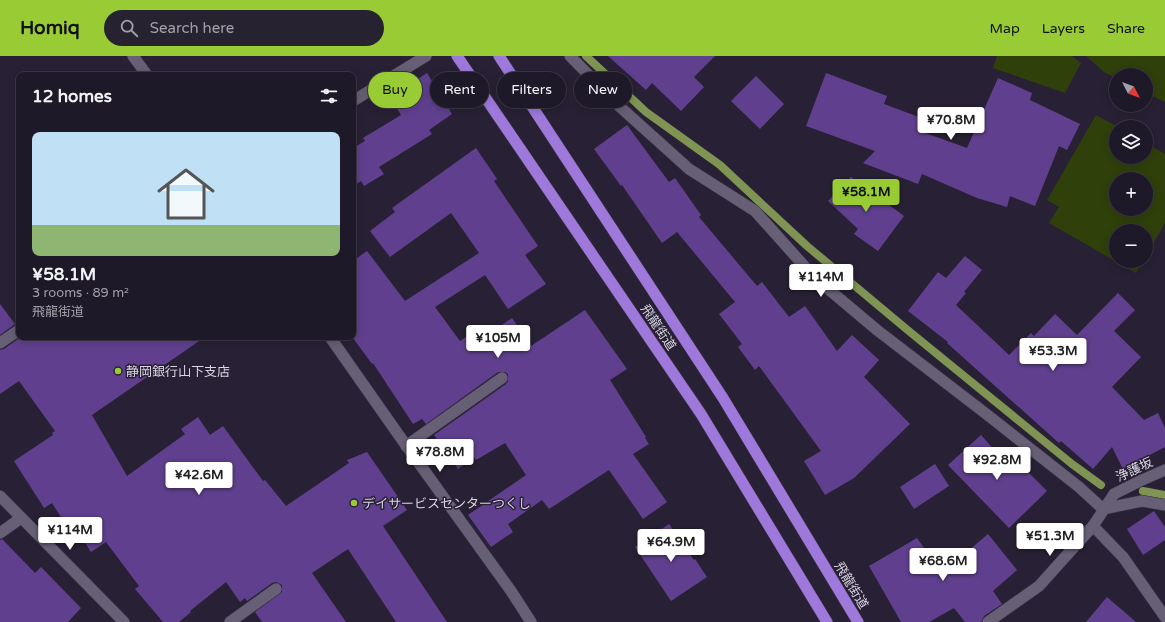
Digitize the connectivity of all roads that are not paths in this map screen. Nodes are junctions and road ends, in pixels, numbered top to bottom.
1 (133, 56) edge
2 (426, 56) edge
3 (457, 56) edge
4 (499, 56) edge
5 (570, 56) edge
6 (145, 72) edge
7 (356, 99) edge
8 (16, 332) edge
9 (332, 340) edge
10 (0, 343) edge
11 (502, 378) dead end
12 (406, 446) junction
13 (1165, 470) edge
14 (0, 496) edge
15 (1165, 505) edge
16 (1103, 509) junction
17 (21, 518) junction
18 (1093, 526) junction
19 (0, 533) edge
20 (276, 589) dead end
21 (1165, 617) edge
22 (124, 622) edge
23 (230, 622) edge
24 (531, 622) edge
25 (828, 622) edge
26 (858, 622) edge
27 (988, 622) edge

1 - 6 street
2 - 7 street
3 - 25 highway, 飛龍街道
4 - 26 highway, 飛龍街道
5 - 16 street
8 - 10 street
9 - 12 street
11 - 12 street
12 - 24 street
13 - 16 street, 浄護坂
14 - 17 street
15 - 16 street
16 - 18 street
17 - 19 street
17 - 22 street
18 - 21 street
18 - 27 street
20 - 23 street

